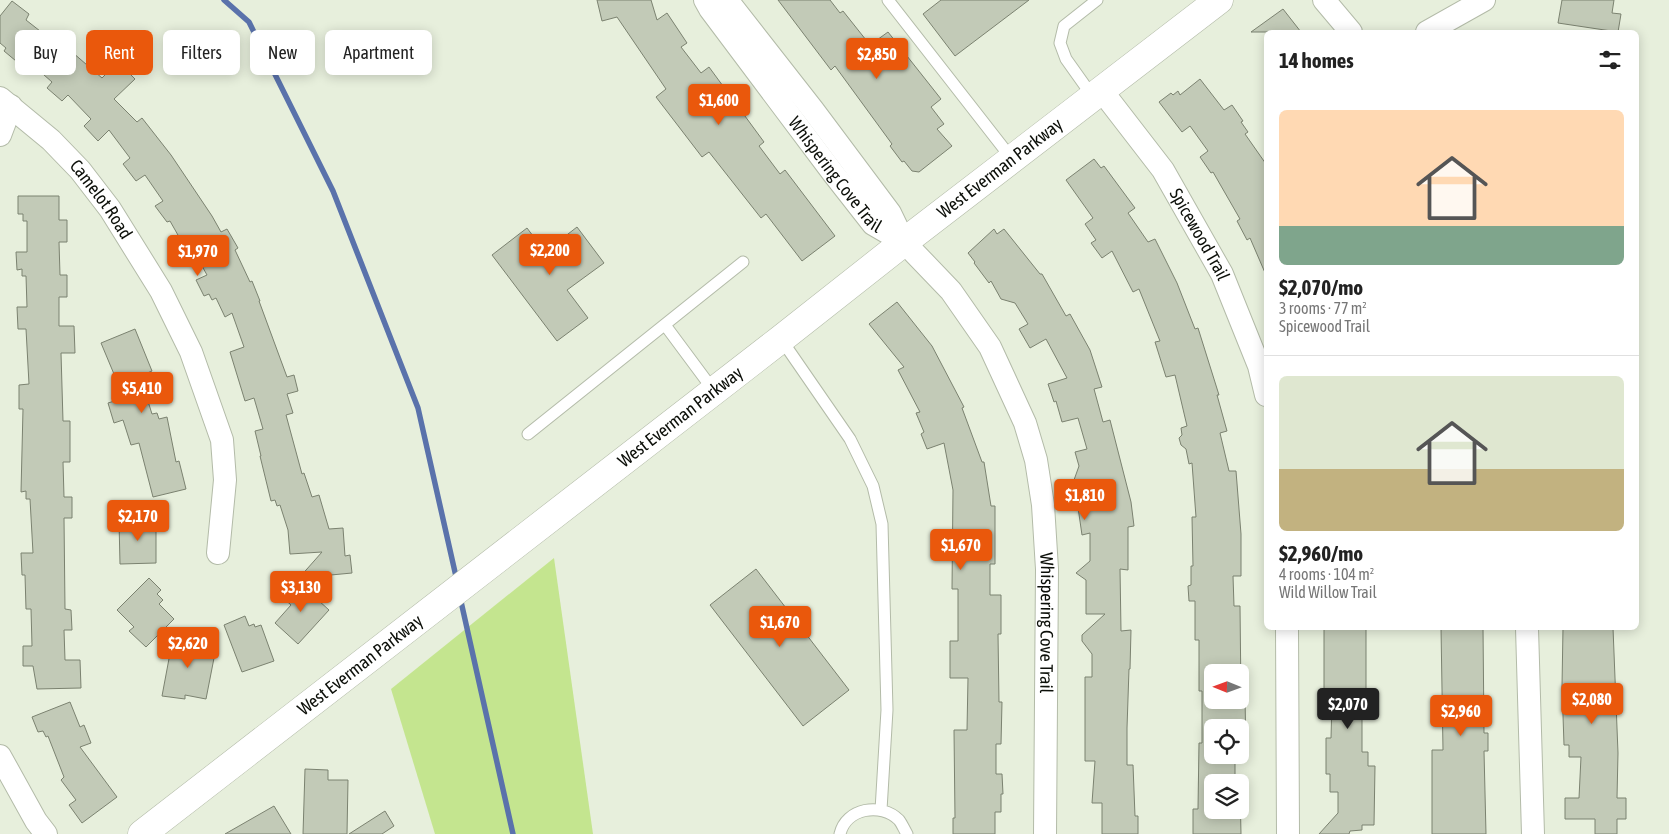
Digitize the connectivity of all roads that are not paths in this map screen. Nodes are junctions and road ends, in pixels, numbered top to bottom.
1 (705, 0) edge
2 (726, 0) edge
3 (888, 0) edge
4 (1097, 0) edge
5 (1219, 0) edge
6 (1324, 0) edge
7 (1484, 0) edge
8 (1348, 30) edge
9 (1431, 30) edge
10 (738, 31) junction
11 (1097, 94) junction
12 (6, 102) edge
13 (0, 135) edge
14 (1012, 159) junction
15 (904, 242) junction
16 (743, 262) dead end
17 (665, 326) junction
18 (782, 339) junction
19 (1264, 387) edge
20 (714, 391) junction
21 (528, 434) dead end
22 (218, 553) dead end
23 (1287, 630) edge
24 (1527, 630) edge
25 (0, 756) edge
26 (881, 810) junction
27 (46, 834) edge
28 (142, 834) edge
29 (840, 834) edge
30 (907, 834) edge
31 (1045, 834) edge
32 (1288, 834) edge
33 (1533, 834) edge

1 - 10 street, Whispering Cove Trail
2 - 10 street, Whispering Cove Trail
3 - 14 lane
4 - 11 lane
5 - 11 street, West Everman Parkway
6 - 8 street
7 - 9 street
10 - 15 street, Whispering Cove Trail
11 - 14 street, West Everman Parkway
11 - 19 street, Spicewood Trail
12 - 13 street
12 - 22 street, Camelot Road
14 - 15 street, West Everman Parkway
15 - 18 street, West Everman Parkway
15 - 31 street, Whispering Cove Trail
16 - 17 lane
17 - 20 lane
17 - 21 lane
18 - 20 street, West Everman Parkway
18 - 26 lane
20 - 28 street, West Everman Parkway
23 - 32 street
24 - 33 street
25 - 27 street
26 - 29 lane
26 - 30 lane

